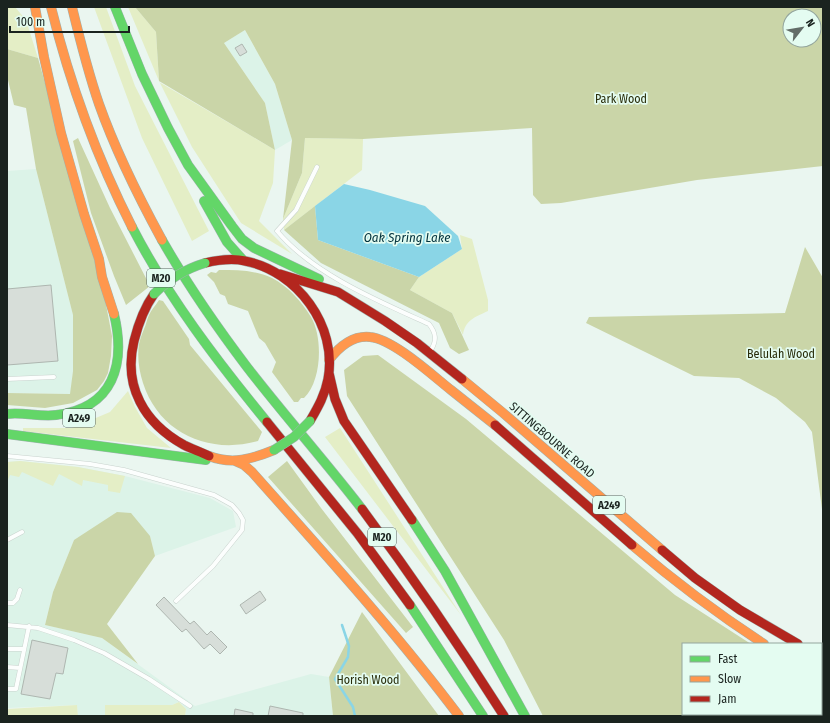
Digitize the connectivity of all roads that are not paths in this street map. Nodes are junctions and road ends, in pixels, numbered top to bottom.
1 (35, 7) edge
2 (51, 7) edge
3 (72, 7) edge
4 (115, 7) edge
5 (188, 164) junction
6 (317, 167) dead end
7 (243, 260) junction
8 (99, 261) junction
9 (280, 274) junction
10 (338, 292) junction
11 (125, 321) dead end
12 (127, 332) dead end
13 (430, 352) junction
14 (131, 354) junction
15 (329, 360) junction
16 (130, 370) junction
17 (329, 373) junction
18 (54, 377) dead end
19 (7, 379) edge
20 (123, 382) dead end
21 (97, 411) dead end
22 (7, 414) edge
23 (7, 420) edge
24 (7, 434) edge
25 (7, 456) edge
26 (219, 460) junction
27 (236, 461) junction
28 (22, 532) dead end
29 (7, 540) edge
30 (20, 590) dead end
31 (176, 601) dead end
32 (7, 603) edge
33 (7, 625) edge
34 (29, 626) junction
35 (762, 643) edge
36 (796, 643) edge
37 (7, 649) edge
38 (24, 649) junction
39 (7, 667) edge
40 (20, 668) junction
41 (7, 689) edge
42 (190, 706) dead end
43 (459, 716) edge
44 (483, 716) edge
45 (504, 716) edge
46 (525, 716) edge

1 - 8 highway
2 - 44 highway, M20
3 - 45 highway, M20
4 - 5 highway
5 - 7 highway
5 - 10 highway
6 - 13 lane
7 - 9 highway
7 - 14 highway, bridge
8 - 11 highway
8 - 22 highway
9 - 10 highway, SITTINGBOURNE ROAD / A249
9 - 15 highway
10 - 13 highway, SITTINGBOURNE ROAD / A249
12 - 14 highway
13 - 36 highway, SITTINGBOURNE ROAD / A249
14 - 16 highway
15 - 17 highway
15 - 35 highway, A249
16 - 20 highway
16 - 26 highway
17 - 27 highway, bridge
17 - 46 highway, M20
18 - 19 lane
21 - 23 highway, A249
24 - 26 highway, A249
25 - 31 lane
26 - 27 highway
27 - 43 highway
28 - 29 lane
30 - 32 lane
33 - 34 lane
34 - 38 lane
34 - 42 lane
37 - 38 lane
38 - 40 lane
39 - 40 lane
40 - 41 lane

